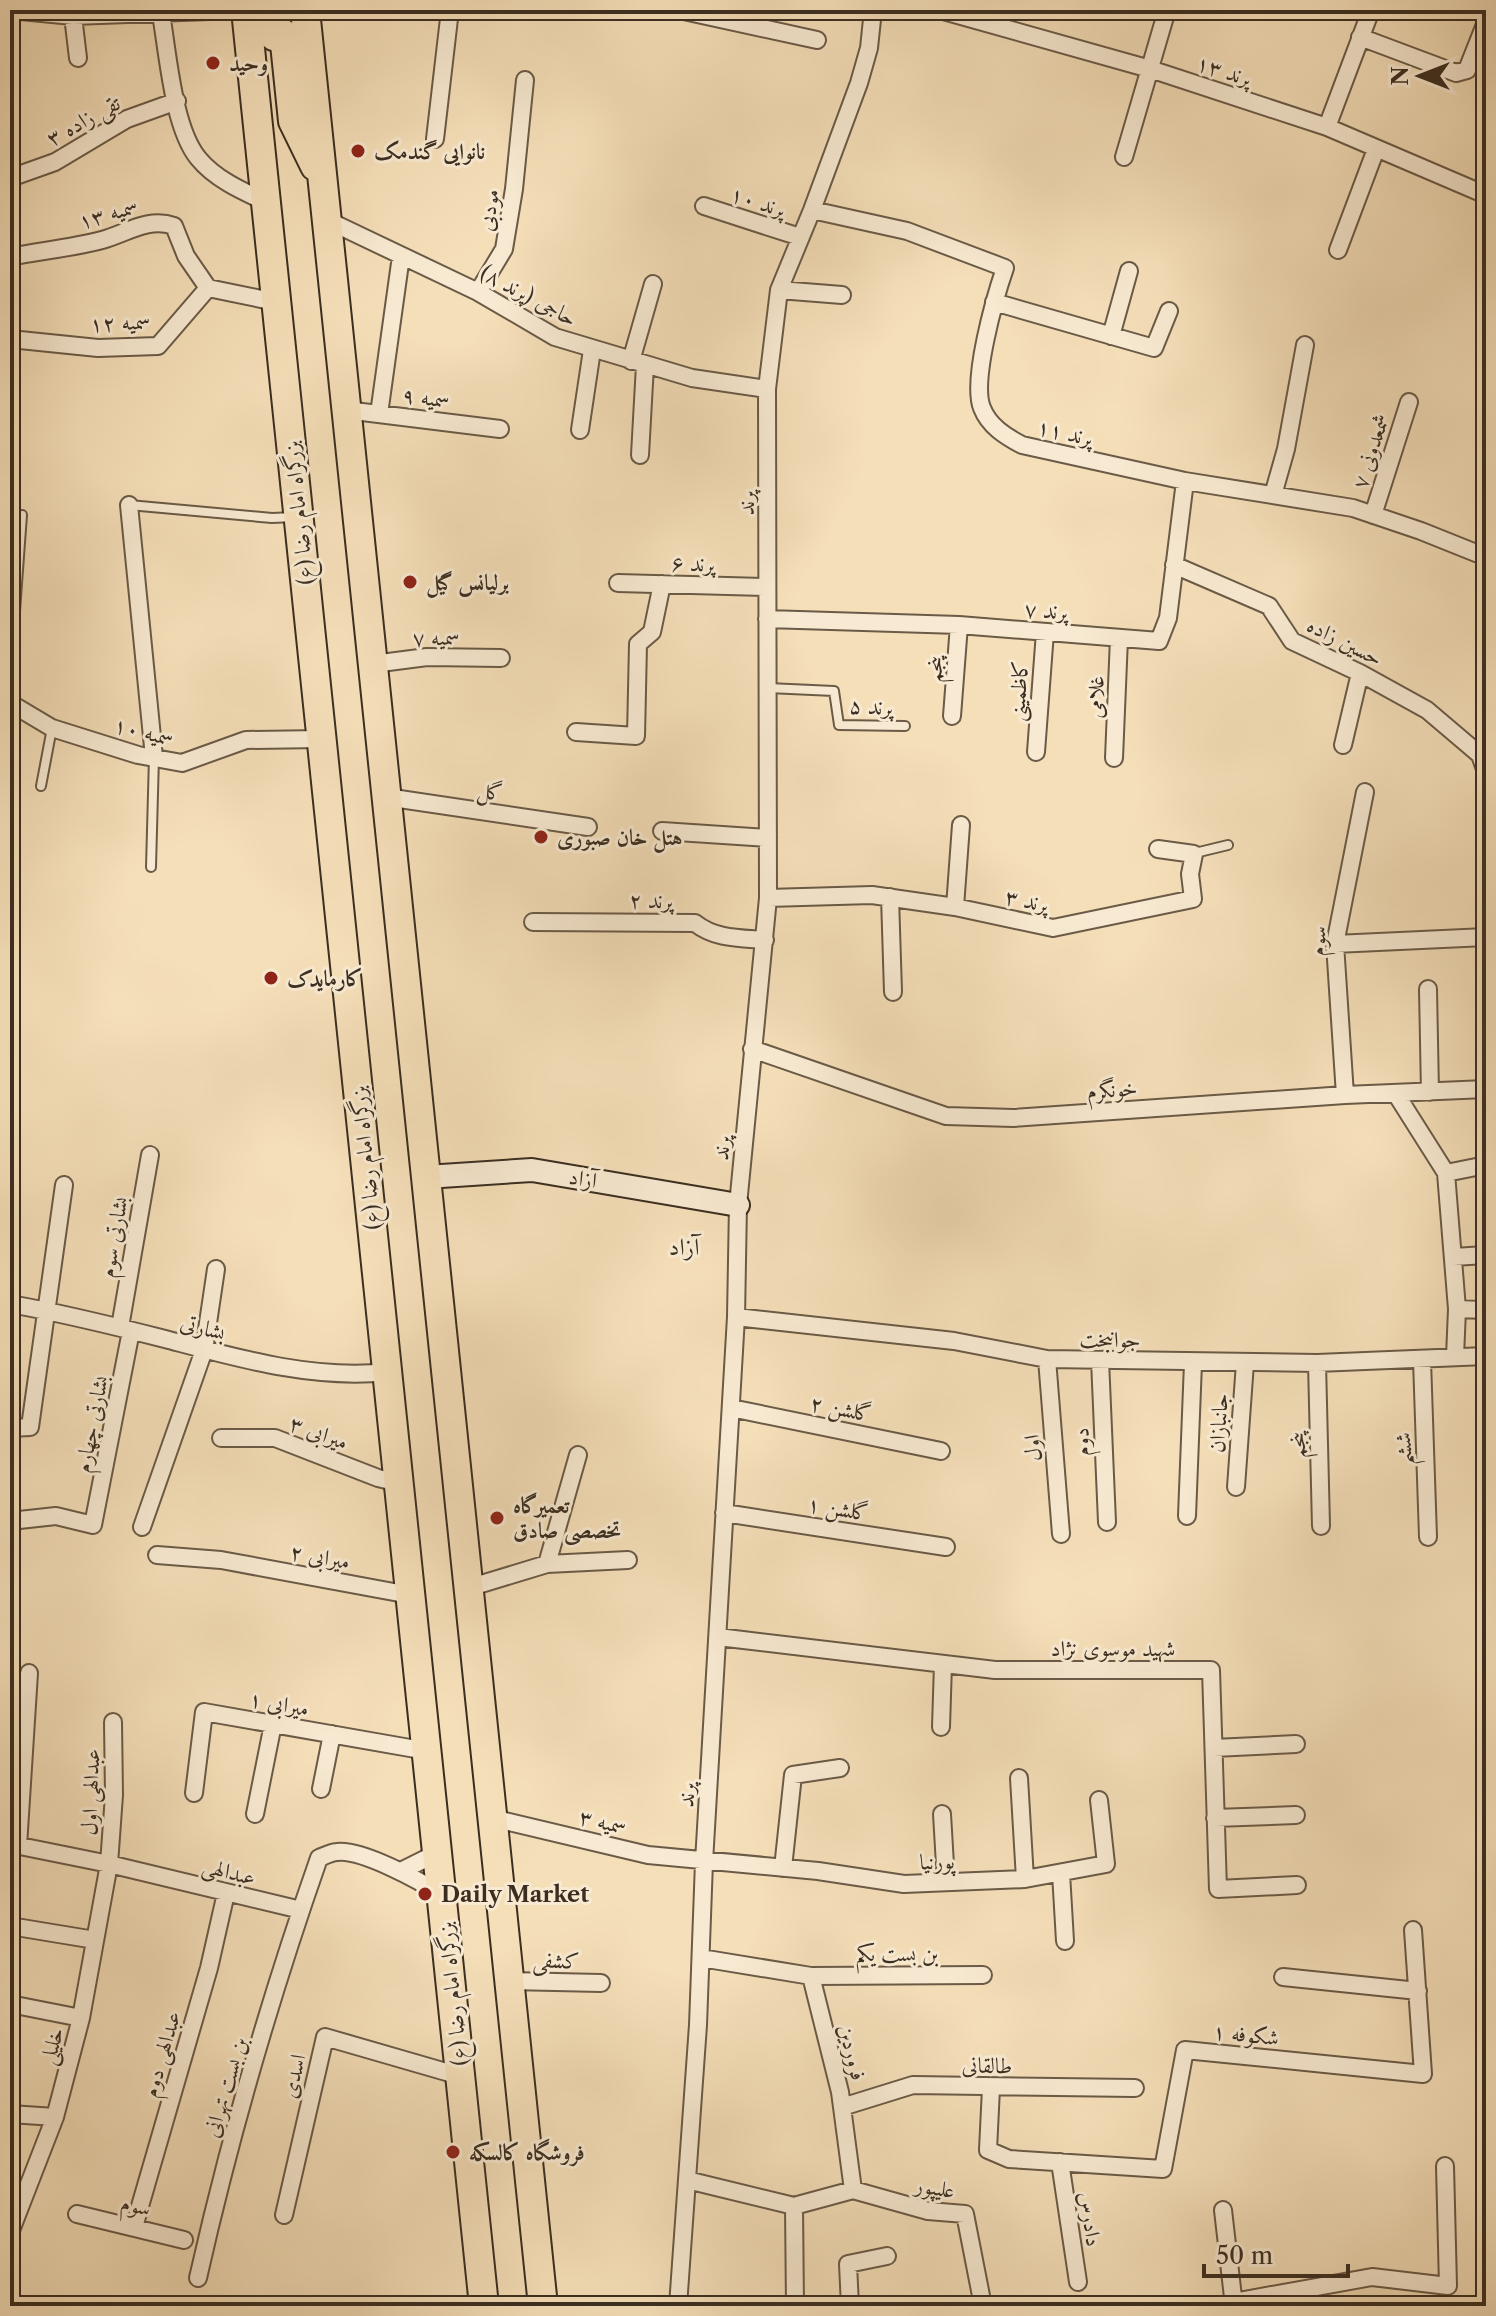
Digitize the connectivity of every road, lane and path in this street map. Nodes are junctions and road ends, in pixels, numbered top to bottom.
1 (10, 10) edge
2 (237, 10) edge
3 (246, 10) edge
4 (450, 10) edge
5 (679, 10) edge
6 (873, 10) edge
7 (940, 10) edge
8 (1167, 10) edge
9 (1371, 10) edge
10 (160, 12) edge
11 (73, 16) junction
12 (1486, 22) edge
13 (282, 27) edge
14 (1360, 37) junction
15 (817, 40) dead end
16 (78, 58) dead end
17 (1150, 69) junction
18 (525, 80) dead end
19 (177, 101) junction
20 (1327, 127) junction
21 (435, 139) dead end
22 (1376, 149) junction
23 (1124, 157) dead end
24 (10, 178) edge
25 (1486, 195) edge
26 (266, 202) junction
27 (704, 206) dead end
28 (812, 210) junction
29 (327, 220) junction
30 (800, 237) junction
31 (1338, 250) dead end
32 (401, 256) junction
33 (10, 257) edge
34 (1129, 271) dead end
35 (653, 284) dead end
36 (208, 288) junction
37 (779, 290) junction
38 (478, 292) junction
39 (842, 295) dead end
40 (276, 302) junction
41 (994, 302) junction
42 (1169, 311) dead end
43 (1111, 336) junction
44 (10, 339) edge
45 (1305, 345) dead end
46 (592, 350) junction
47 (638, 363) junction
48 (767, 389) junction
49 (1409, 402) dead end
50 (346, 410) junction
51 (379, 414) junction
52 (500, 429) dead end
53 (580, 430) dead end
54 (640, 455) dead end
55 (1185, 481) junction
56 (1273, 495) junction
57 (129, 505) joint
58 (22, 515) dead end
59 (1373, 515) junction
60 (299, 516) junction
61 (1486, 557) edge
62 (1174, 565) junction
63 (618, 583) dead end
64 (662, 584) junction
65 (767, 587) junction
66 (767, 619) junction
67 (959, 625) junction
68 (1045, 632) junction
69 (1119, 638) junction
70 (501, 658) dead end
71 (373, 664) junction
72 (1360, 673) junction
73 (10, 680) edge
74 (768, 688) junction
75 (10, 703) edge
76 (952, 716) dead end
77 (905, 726) dead end
78 (52, 728) junction
79 (576, 732) dead end
80 (321, 739) junction
81 (1343, 745) dead end
82 (1036, 752) dead end
83 (154, 757) junction
84 (1114, 758) dead end
85 (1486, 772) edge
86 (41, 786) dead end
87 (1365, 792) dead end
88 (386, 797) junction
89 (961, 825) dead end
90 (588, 827) dead end
91 (662, 831) dead end
92 (768, 838) junction
93 (1228, 845) dead end
94 (1158, 849) dead end
95 (1194, 854) junction
96 (151, 867) dead end
97 (890, 897) junction
98 (768, 898) junction
99 (955, 907) junction
100 (533, 922) dead end
101 (1486, 937) edge
102 (765, 940) junction
103 (1335, 944) junction
104 (1428, 989) dead end
105 (893, 992) dead end
106 (752, 1049) junction
107 (1486, 1089) edge
108 (1430, 1092) junction
109 (1396, 1094) junction
110 (1345, 1095) junction
111 (150, 1155) dead end
112 (1486, 1165) edge
113 (1446, 1173) junction
114 (426, 1177) junction
115 (64, 1185) dead end
116 (738, 1205) junction
117 (1486, 1255) edge
118 (1453, 1257) junction
119 (216, 1269) dead end
120 (10, 1304) edge
121 (1457, 1309) junction
122 (46, 1310) junction
123 (1486, 1310) edge
124 (736, 1317) junction
125 (126, 1329) junction
126 (204, 1350) junction
127 (1486, 1356) edge
128 (1455, 1357) junction
129 (1047, 1359) junction
130 (1100, 1360) junction
131 (1422, 1360) junction
132 (1193, 1363) junction
133 (1245, 1363) junction
134 (1317, 1363) junction
135 (387, 1372) junction
136 (731, 1408) junction
137 (10, 1428) edge
138 (221, 1438) dead end
139 (941, 1451) dead end
140 (578, 1455) dead end
141 (399, 1483) junction
142 (1236, 1487) dead end
143 (724, 1513) junction
144 (1187, 1516) dead end
145 (10, 1521) edge
146 (1107, 1522) dead end
147 (1321, 1526) dead end
148 (142, 1527) dead end
149 (1061, 1534) dead end
150 (1428, 1537) dead end
151 (946, 1547) dead end
152 (157, 1555) dead end
153 (628, 1560) dead end
154 (547, 1564) junction
155 (468, 1588) junction
156 (410, 1595) junction
157 (718, 1637) junction
158 (943, 1664) junction
159 (29, 1673) dead end
160 (113, 1722) dead end
161 (273, 1724) junction
162 (941, 1727) dead end
163 (332, 1734) junction
164 (1296, 1744) dead end
165 (1214, 1748) junction
166 (427, 1751) junction
167 (840, 1768) dead end
168 (1019, 1778) dead end
169 (321, 1789) dead end
170 (194, 1793) dead end
171 (1099, 1800) dead end
172 (255, 1814) dead end
173 (942, 1814) dead end
174 (1296, 1815) dead end
175 (492, 1818) junction
176 (1215, 1818) junction
177 (14, 1845) edge
178 (437, 1853) junction
179 (704, 1862) junction
180 (109, 1864) junction
181 (783, 1868) junction
182 (401, 1871) junction
183 (1061, 1873) junction
184 (1025, 1879) junction
185 (946, 1882) junction
186 (1297, 1885) dead end
187 (226, 1893) junction
188 (442, 1895) junction
189 (301, 1910) junction
190 (10, 1926) edge
191 (1413, 1930) dead end
192 (95, 1940) junction
193 (1065, 1941) dead end
194 (701, 1958) junction
195 (983, 1975) dead end
196 (811, 1976) junction
197 (1283, 1977) dead end
198 (509, 1981) junction
199 (601, 1983) dead end
200 (1418, 1991) junction
201 (10, 2004) edge
202 (81, 2018) junction
203 (460, 2076) junction
204 (991, 2088) junction
205 (1135, 2088) dead end
206 (842, 2107) junction
207 (10, 2114) edge
208 (55, 2117) junction
209 (1060, 2162) junction
210 (1445, 2166) dead end
211 (10, 2180) edge
212 (687, 2180) junction
213 (28, 2182) junction
214 (853, 2190) junction
215 (794, 2206) junction
216 (1223, 2210) dead end
217 (77, 2214) dead end
218 (284, 2215) dead end
219 (134, 2227) junction
220 (10, 2233) edge
221 (184, 2240) dead end
222 (887, 2256) dead end
223 (198, 2278) dead end
224 (1078, 2282) dead end
225 (1234, 2304) edge
226 (484, 2306) edge
227 (543, 2306) edge
228 (678, 2306) edge
229 (795, 2306) edge
230 (850, 2306) edge
231 (983, 2306) edge

1 - 11 street
2 - 10 street
3 - 13 highway, بزرگراه امام رضا (ع)
4 - 21 street
5 - 15 street
6 - 28 street, پرند
7 - 17 street, پرند ۱۳
8 - 17 street
9 - 14 street
10 - 11 street
10 - 19 street
11 - 16 street
12 - 14 street
13 - 26 highway, بزرگراه امام رضا (ع)
13 - 29 highway, بزرگراه امام رضا (ع)
14 - 20 street
17 - 20 street, پرند ۱۳
17 - 23 street
18 - 38 street, مودبی
19 - 24 street, تقی زاده ۳
19 - 26 street
20 - 22 street, پرند ۱۳
22 - 25 street, پرند ۱۳
22 - 31 street
26 - 40 highway, بزرگراه امام رضا (ع)
27 - 30 street, پرند ۱۰
28 - 30 street, پرند
28 - 41 street, پرند ۱۱
29 - 32 street, حاجی (پرند ۸)
29 - 50 highway, بزرگراه امام رضا (ع)
30 - 37 street, پرند
32 - 38 street, حاجی (پرند ۸)
32 - 51 street
33 - 36 street, سمیه ۱۳
34 - 43 street
35 - 47 street
36 - 40 street
36 - 44 street, سمیه ۱۲
37 - 39 street
37 - 48 street, پرند
38 - 46 street, حاجی (پرند ۸)
40 - 60 highway, بزرگراه امام رضا (ع)
41 - 43 street
41 - 55 street, پرند ۱۱
42 - 43 street
45 - 56 street
46 - 47 street, حاجی (پرند ۸)
46 - 53 street
47 - 48 street, حاجی (پرند ۸)
47 - 54 street
48 - 65 street, پرند
49 - 59 street, شمعدونی ۷
50 - 51 street, سمیه ۹
50 - 71 highway, بزرگراه امام رضا (ع)
51 - 52 street, سمیه ۹
55 - 56 street, پرند ۱۱
55 - 62 street, پرند ۷
56 - 59 street, پرند ۱۱
57 - 60 lane
57 - 83 street
58 - 73 lane
59 - 61 street, پرند ۱۱
60 - 80 highway, بزرگراه امام رضا (ع)
62 - 69 street, پرند ۷
62 - 72 street, حسین زاده
63 - 64 street, پرند ۶
64 - 65 street, پرند ۶
64 - 79 street
65 - 66 street, پرند
66 - 67 street, پرند ۷
66 - 74 street, پرند
67 - 68 street, پرند ۷
67 - 76 street, پنجم
68 - 69 street, پرند ۷
68 - 82 street, کاظمینی
69 - 84 street, غلامی
70 - 71 street, سمیه ۷
71 - 88 highway, بزرگراه امام رضا (ع)
72 - 81 street
72 - 85 street, حسین زاده
74 - 77 lane, پرند ۵
74 - 92 street, پرند
75 - 78 street, سمیه ۱۰
78 - 83 street, سمیه ۱۰
78 - 86 lane
80 - 83 street, سمیه ۱۰
80 - 135 highway, بزرگراه امام رضا (ع)
83 - 96 lane
87 - 103 street, سوم
88 - 90 street, گل
88 - 114 highway, بزرگراه امام رضا (ع)
89 - 99 street
91 - 92 street
92 - 98 street, پرند
93 - 95 lane
94 - 95 street
95 - 99 street, پرند ۳
97 - 98 street, پرند ۳
97 - 99 street, پرند ۳
97 - 105 street
98 - 102 street, پرند
100 - 102 street, پرند ۲
101 - 103 street
102 - 106 street, پرند
103 - 110 street, سوم
104 - 108 street
106 - 110 street, خونگرم
106 - 116 street, پرند
107 - 108 street, خونگرم
108 - 109 street, خونگرم
109 - 110 street, خونگرم
109 - 113 street
111 - 125 street, بشارتی سوم
112 - 113 street
113 - 118 street
114 - 116 street, آزاد
114 - 155 highway, بزرگراه امام رضا (ع)
115 - 122 street
116 - 124 street, پرند
117 - 118 street
118 - 121 street
119 - 126 street
120 - 122 street, بشارتی
121 - 123 street
121 - 128 street
122 - 125 street, بشارتی
122 - 137 street
124 - 129 street, جوانبخت
124 - 136 street, پرند
125 - 126 street, بشارتی
125 - 145 street, بشارتی چهارم
126 - 135 street, بشارتی
126 - 148 street
127 - 128 street, جوانبخت
128 - 131 street, جوانبخت
129 - 130 street, جوانبخت
129 - 149 street, اول
130 - 132 street, جوانبخت
130 - 146 street, دوم
131 - 134 street, جوانبخت
131 - 150 street, ششم
132 - 133 street, جوانبخت
132 - 144 street
133 - 134 street, جوانبخت
133 - 142 street, جانبازان
134 - 147 street, پنجم
135 - 141 highway, بزرگراه امام رضا (ع)
136 - 139 street, گلشن ۲
136 - 143 street, پرند
138 - 141 street, میرابی ۳
140 - 154 street
141 - 156 highway, بزرگراه امام رضا (ع)
143 - 151 street, گلشن ۱
143 - 157 street, پرند
152 - 156 street, میرابی ۲
153 - 154 street
154 - 155 street
155 - 175 highway, بزرگراه امام رضا (ع)
156 - 166 highway, بزرگراه امام رضا (ع)
157 - 158 street, شهید موسوی نژاد
157 - 179 street, پرند
158 - 162 street
158 - 165 street, شهید موسوی نژاد
159 - 177 street
160 - 180 street, عبدالهی اول
161 - 163 street, میرابی ۱
161 - 170 street, میرابی ۱
161 - 172 street
163 - 166 street, میرابی ۱
163 - 169 street
164 - 165 street
165 - 176 street, شهید موسوی نژاد
166 - 178 highway, بزرگراه امام رضا (ع)
167 - 181 street
168 - 184 street
171 - 183 street, پورنیا
173 - 185 street
174 - 176 street
175 - 179 street, سمیه ۳
175 - 198 highway, بزرگراه امام رضا (ع)
176 - 186 street, شهید موسوی نژاد
177 - 180 street, عبدالهی
178 - 182 street
178 - 188 highway, بزرگراه امام رضا (ع)
179 - 181 street, پورنیا
179 - 194 street, پرند
180 - 187 street, عبدالهی
180 - 192 street, خلیلی
181 - 185 street, پورنیا
182 - 188 street
182 - 189 street
183 - 184 street, پورنیا
183 - 193 street
184 - 185 street, پورنیا
187 - 189 street, عبدالهی
187 - 219 street, عبدالهی دوم
188 - 203 highway, بزرگراه امام رضا (ع)
189 - 223 street, بن بست تهرانی
190 - 192 street
191 - 200 street, شکوفه ۱
192 - 202 street, خلیلی
194 - 196 street
194 - 212 street, پرند
195 - 196 street, بن بست یکم
196 - 206 street, فروردین
197 - 200 street
198 - 199 street, کشفی
198 - 227 highway, بزرگراه امام رضا (ع)
200 - 209 street, شکوفه ۱
201 - 202 street
202 - 208 street, خلیلی
203 - 218 street, اسدی
203 - 226 highway, بزرگراه امام رضا (ع)
204 - 205 street, طالقانی
204 - 206 street, طالقانی
204 - 209 street, شکوفه ۱
206 - 214 street, فروردین
207 - 208 street
208 - 213 street, خلیلی
209 - 224 street, دادرس
210 - 225 street
211 - 213 street
212 - 215 street
212 - 228 street, پرند
213 - 220 street, خلیلی
214 - 215 street
214 - 231 street, علیپور
215 - 229 street
216 - 225 street
217 - 219 street, سوم
219 - 221 street, سوم
222 - 230 street

